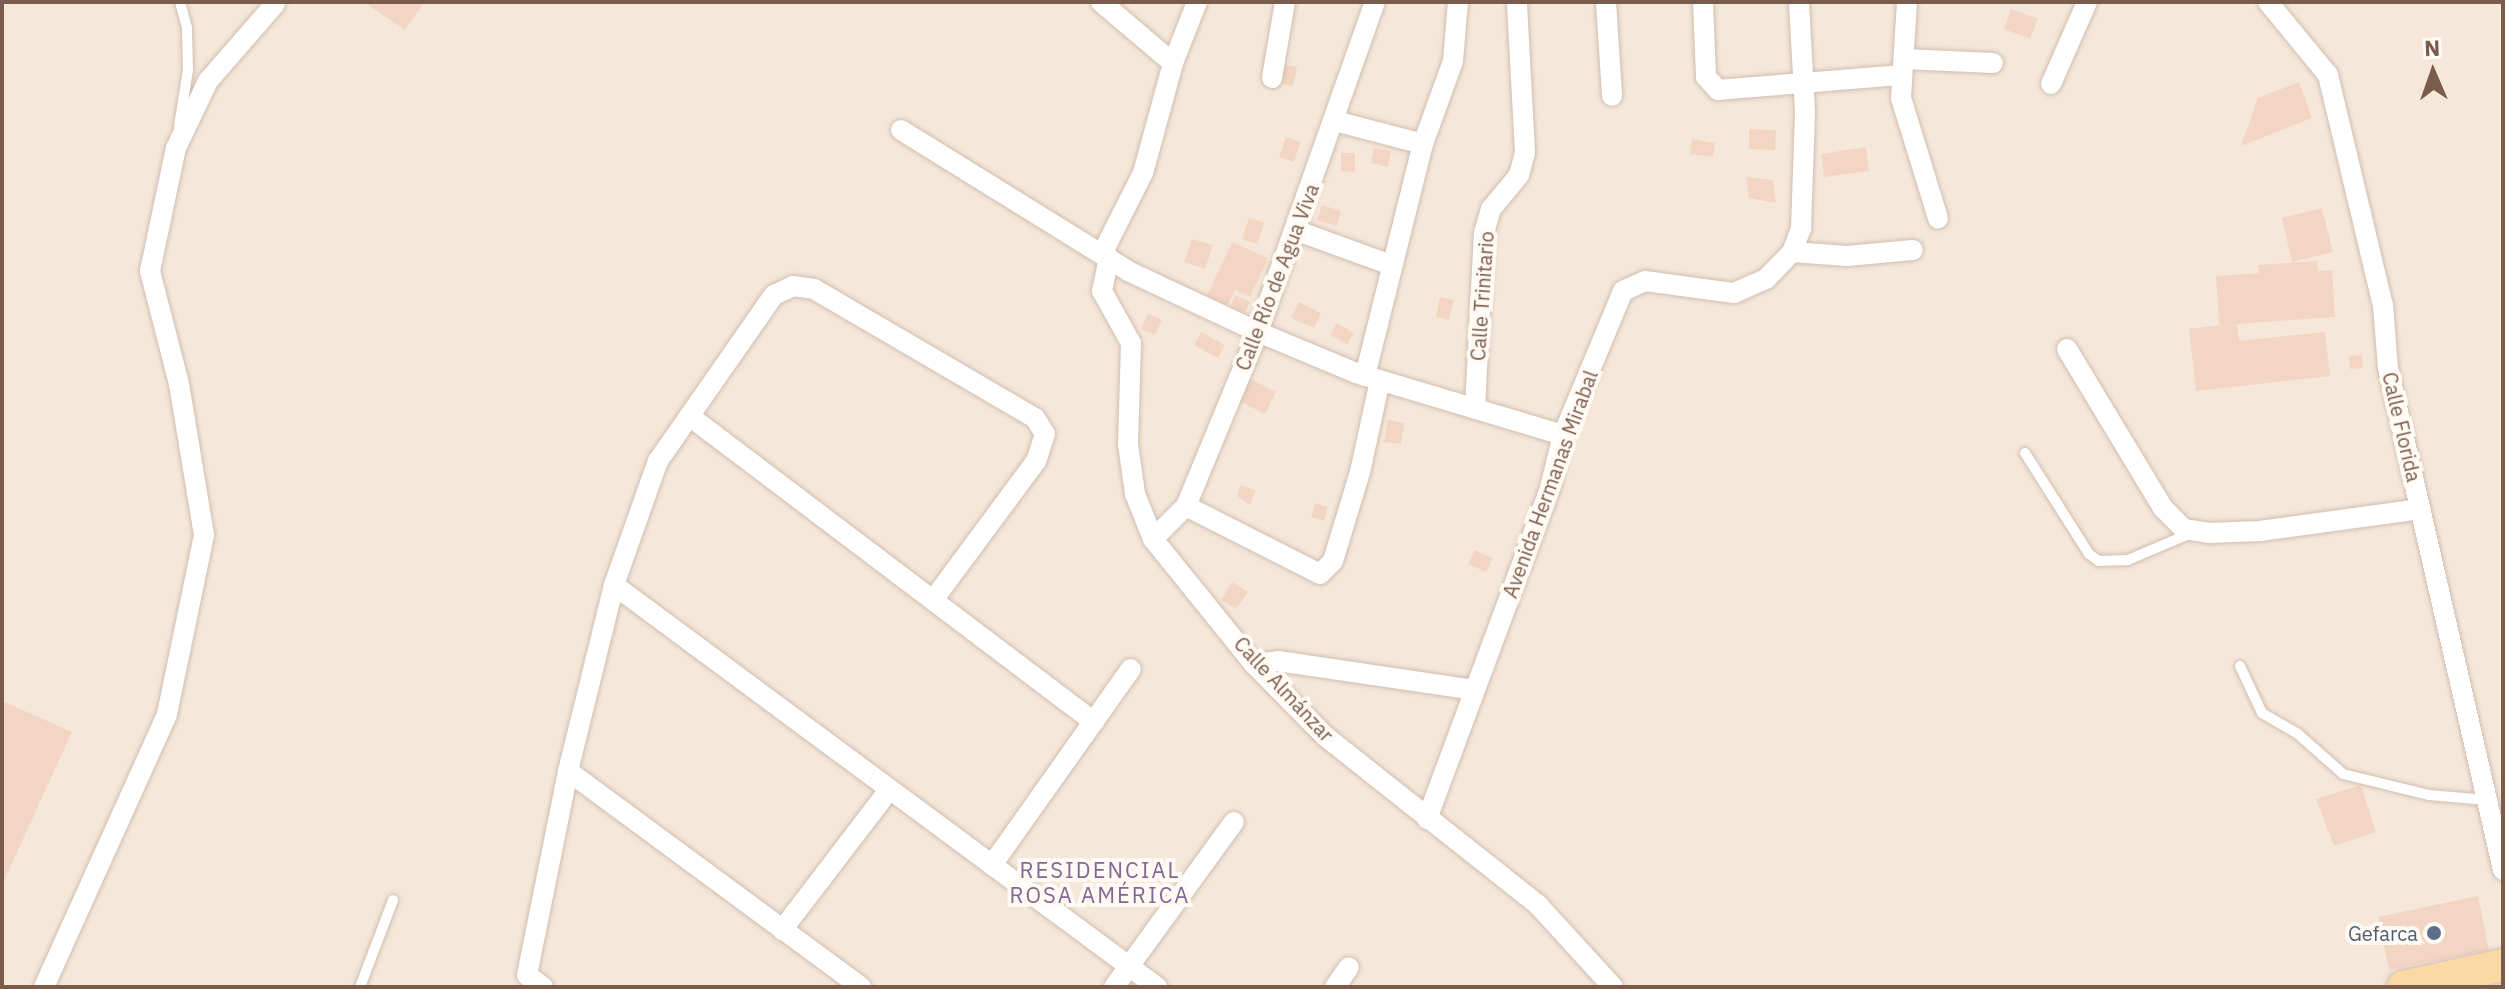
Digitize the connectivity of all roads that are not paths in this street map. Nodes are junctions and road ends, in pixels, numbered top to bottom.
1 (180, 2) edge
2 (1101, 2) edge
3 (1197, 2) edge
4 (1285, 2) edge
5 (1375, 2) edge
6 (1458, 2) edge
7 (1517, 2) edge
8 (1606, 2) edge
9 (1703, 2) edge
10 (1799, 2) edge
11 (1907, 2) edge
12 (2087, 2) edge
13 (2268, 2) edge
14 (275, 4) edge
15 (1173, 63) junction
16 (1993, 63) dead end
17 (1903, 67) junction
18 (1272, 78) dead end
19 (1803, 84) junction
20 (2051, 84) dead end
21 (1612, 96) dead end
22 (1335, 121) junction
23 (901, 130) dead end
24 (1423, 144) junction
25 (176, 148) junction
26 (1938, 218) dead end
27 (1295, 230) junction
28 (1913, 250) dead end
29 (1792, 252) junction
30 (1106, 256) junction
31 (1391, 265) junction
32 (1258, 332) junction
33 (2067, 349) dead end
34 (1372, 378) junction
35 (1475, 409) junction
36 (692, 418) junction
37 (1563, 435) junction
38 (2025, 453) dead end
39 (1186, 506) junction
40 (2421, 509) junction
41 (2193, 532) junction
42 (1153, 539) junction
43 (614, 585) junction
44 (933, 600) junction
45 (1254, 664) junction
46 (2240, 666) dead end
47 (1131, 669) dead end
48 (1474, 690) junction
49 (1094, 722) junction
50 (568, 771) junction
51 (889, 790) junction
52 (2487, 800) junction
53 (1427, 819) junction
54 (1234, 822) dead end
55 (992, 865) junction
56 (2503, 870) edge
57 (393, 900) dead end
58 (782, 930) junction
59 (2503, 965) edge
60 (1349, 967) dead end
61 (1128, 968) junction
62 (856, 985) edge
63 (44, 987) edge
64 (360, 987) edge
65 (543, 987) edge
66 (1114, 987) edge
67 (1157, 987) edge
68 (1335, 987) edge
69 (1613, 987) edge
70 (2403, 987) edge

1 - 25 lane
2 - 15 street
3 - 15 street
4 - 18 street
5 - 22 street, Calle Río de Agua Viva
6 - 24 street
7 - 35 street, Calle Trinitario
8 - 21 street
9 - 19 street
10 - 19 street
11 - 17 street
12 - 20 street
13 - 40 street, Calle Florida
14 - 25 street
15 - 30 street
16 - 17 street
17 - 19 street
17 - 26 street
19 - 29 street
22 - 24 street
22 - 27 street, Calle Río de Agua Viva
23 - 30 street
24 - 31 street
25 - 63 street
27 - 31 street
27 - 32 street, Calle Río de Agua Viva
28 - 29 street
29 - 37 street, Avenida Hermanas Mirabal
30 - 32 street
30 - 42 street, Calle Almánzar
31 - 34 street
32 - 34 street
32 - 39 street, Calle Río de Agua Viva
33 - 41 street
34 - 35 street
34 - 39 street
35 - 37 street
36 - 43 street
36 - 44 street
36 - 44 street
37 - 48 street, Avenida Hermanas Mirabal
38 - 41 lane
39 - 42 street, Calle Río de Agua Viva
40 - 41 street
40 - 52 street, Calle Florida
42 - 45 street, Calle Almánzar
43 - 50 street
43 - 51 street
44 - 49 street
45 - 48 street
45 - 53 street, Calle Almánzar
46 - 52 lane
47 - 49 street
48 - 53 street, Avenida Hermanas Mirabal
49 - 55 street
50 - 58 street
50 - 65 street
51 - 55 street
51 - 58 street
52 - 56 street, Calle Florida
53 - 69 street, Calle Almánzar
54 - 61 street
55 - 61 street
57 - 64 lane
58 - 62 street
59 - 70 main road
60 - 68 street
61 - 66 street
61 - 67 street

